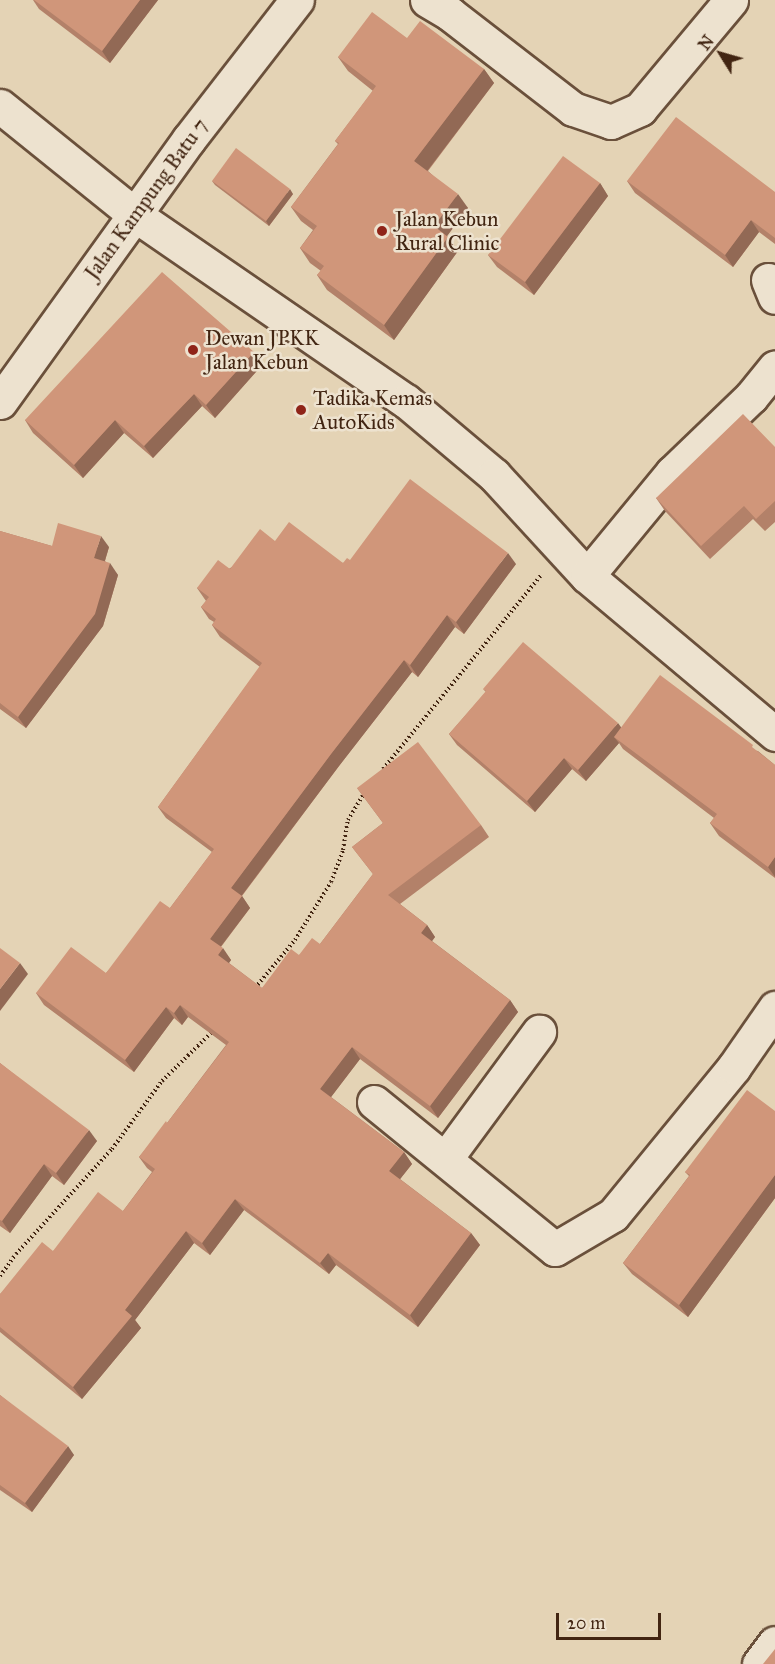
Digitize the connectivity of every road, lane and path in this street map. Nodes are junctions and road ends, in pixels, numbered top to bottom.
1 (297, 0) edge
2 (427, 0) edge
3 (731, 0) edge
4 (0, 106) edge
5 (135, 215) junction
6 (775, 367) edge
7 (0, 402) edge
8 (563, 549) junction
9 (587, 576) junction
10 (775, 734) edge
11 (377, 776) edge
12 (370, 785) edge
13 (249, 994) edge
14 (775, 1008) edge
15 (220, 1024) edge
16 (539, 1032) dead end
17 (374, 1102) dead end
18 (446, 1158) junction
19 (0, 1276) edge
20 (775, 1643) edge
21 (759, 1664) edge

1 - 5 street, Jalan Kampung Batu 7
2 - 3 street
4 - 5 street
5 - 7 street, Jalan Kampung Batu 7
5 - 8 street
6 - 9 street
8 - 9 street
8 - 11 path
9 - 10 street
12 - 13 path
14 - 18 street
15 - 19 path
16 - 18 street
17 - 18 street
20 - 21 street

